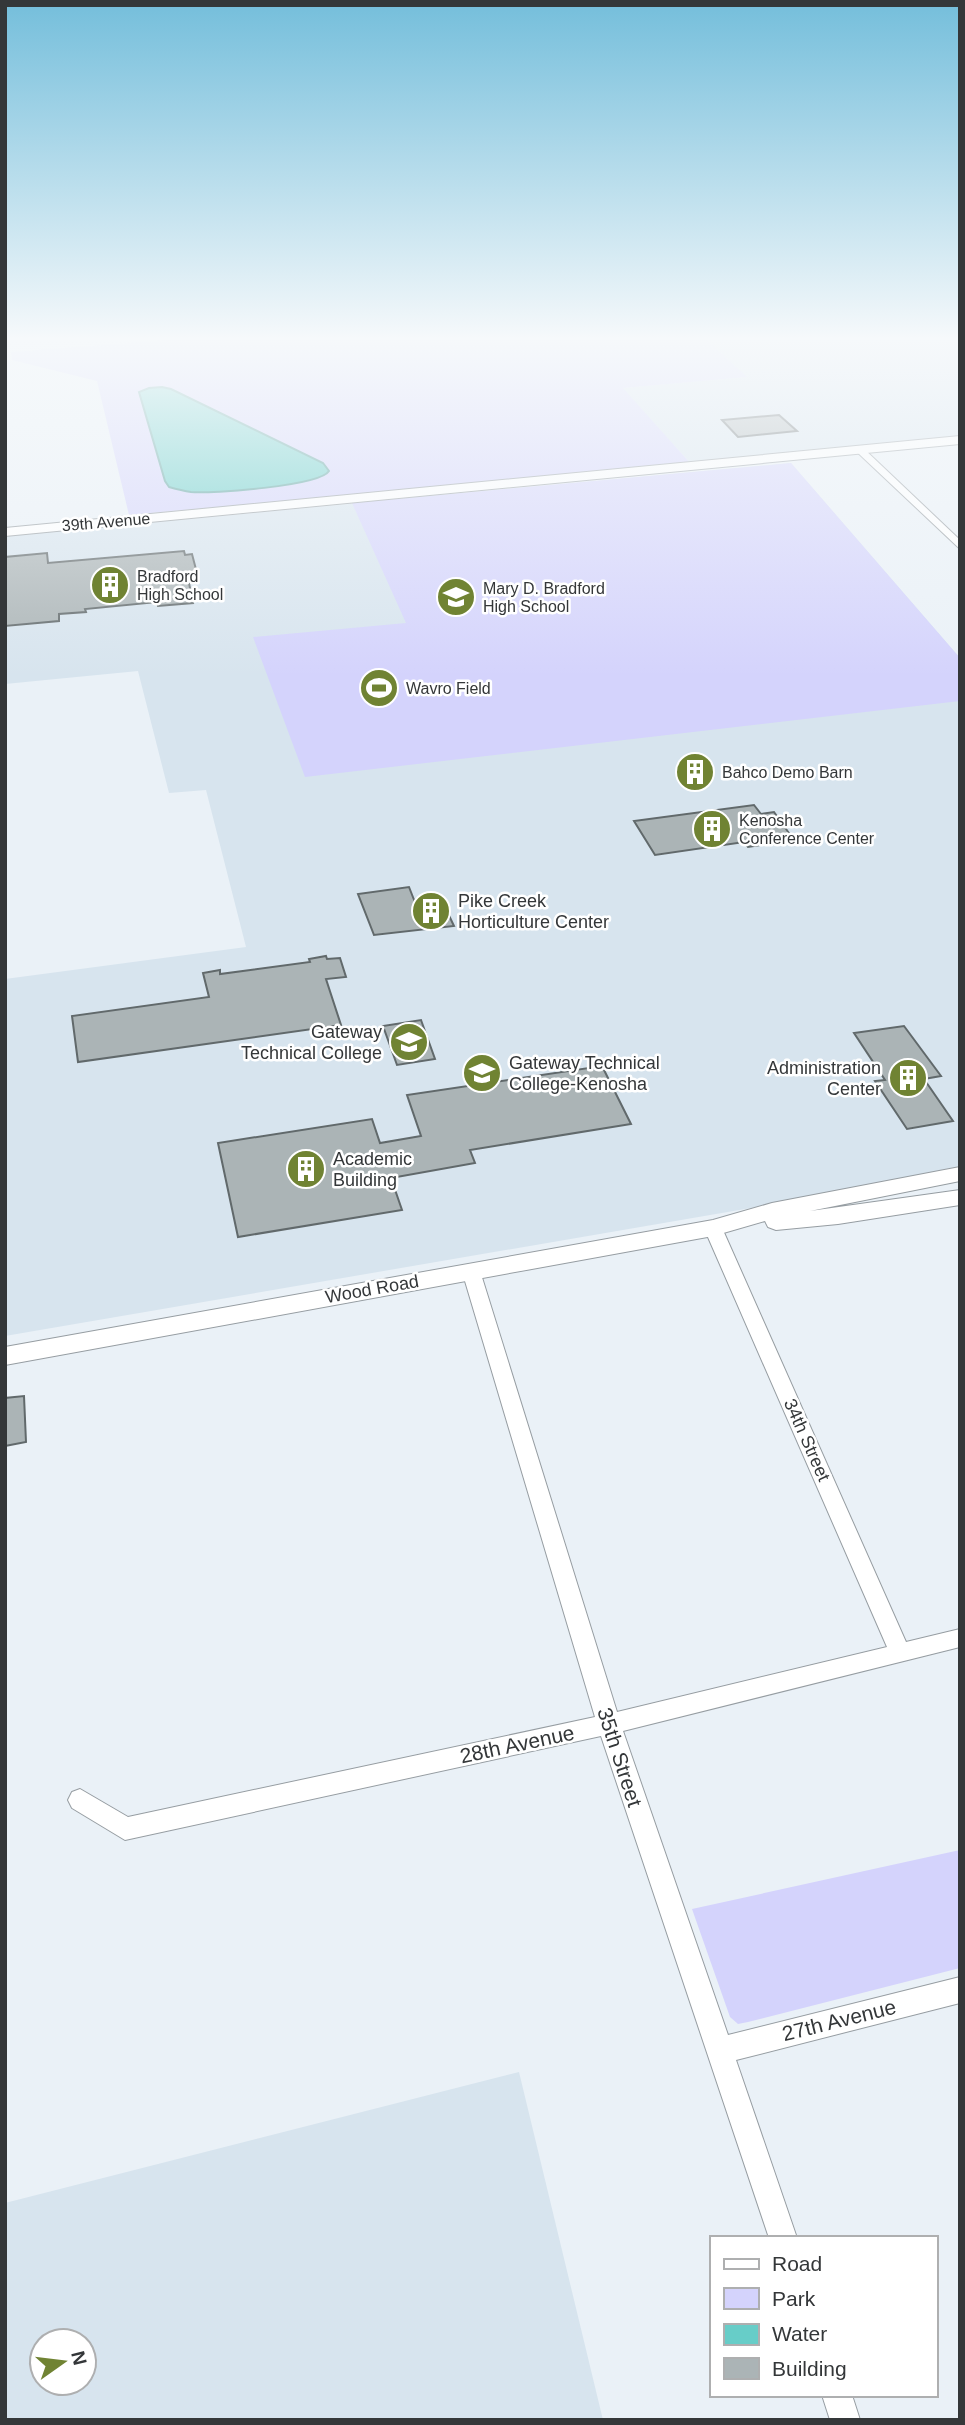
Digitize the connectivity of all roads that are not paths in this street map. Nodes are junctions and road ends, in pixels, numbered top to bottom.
1 (858, 450) edge
2 (860, 450) edge
3 (5, 532) edge
4 (960, 547) edge
5 (960, 1174) edge
6 (960, 1197) edge
7 (738, 1223) junction
8 (713, 1228) junction
9 (471, 1271) junction
10 (5, 1356) edge
11 (960, 1638) edge
12 (900, 1652) junction
13 (609, 1724) junction
14 (80, 1800) dead end
15 (960, 1990) edge
16 (718, 2051) junction
17 (782, 2236) edge
18 (838, 2397) edge
19 (845, 2420) edge

1 - 3 street, 39th Avenue
2 - 4 street
5 - 7 street, Wood Road
6 - 7 street, Wood Road
7 - 8 street, Wood Road
8 - 9 street, Wood Road
8 - 12 street, 34th Street
9 - 10 street, Wood Road
9 - 13 street, 35th Street
11 - 12 street, 28th Avenue
12 - 13 street, 28th Avenue
13 - 14 street, 28th Avenue
13 - 16 street, 35th Street
15 - 16 street, 27th Avenue
16 - 17 street, 35th Street
18 - 19 street

